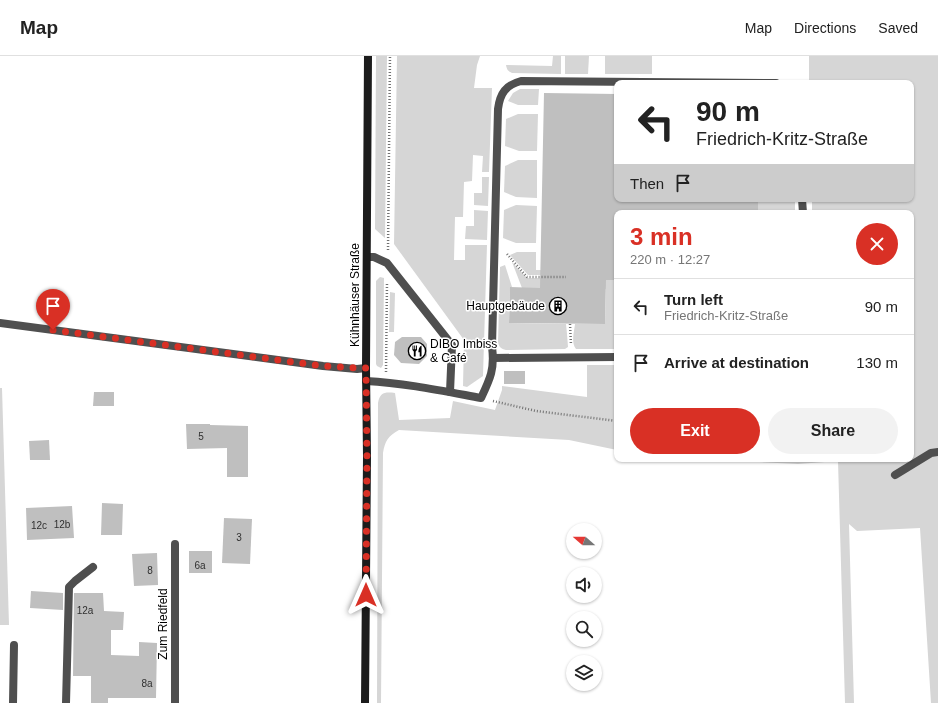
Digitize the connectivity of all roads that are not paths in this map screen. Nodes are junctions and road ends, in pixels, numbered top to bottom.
1 (368, 56) edge
2 (614, 82) edge
3 (367, 257) junction
4 (0, 323) edge
5 (614, 357) edge
6 (493, 358) junction
7 (366, 368) junction
8 (366, 381) junction
9 (450, 392) junction
10 (938, 452) edge
11 (895, 475) dead end
12 (175, 544) dead end
13 (93, 567) dead end
14 (14, 645) dead end
15 (13, 703) edge
16 (66, 703) edge
17 (175, 703) edge
18 (365, 703) edge

1 - 3 street, Kühnhäuser Straße
2 - 6 street
3 - 7 street, Kühnhäuser Straße
3 - 9 street
4 - 7 street
5 - 6 street
6 - 9 street
7 - 8 street, Kühnhäuser Straße
8 - 9 street
8 - 18 street, Kühnhäuser Straße
10 - 11 street
12 - 17 street, Zum Riedfeld
13 - 16 street
14 - 15 street

